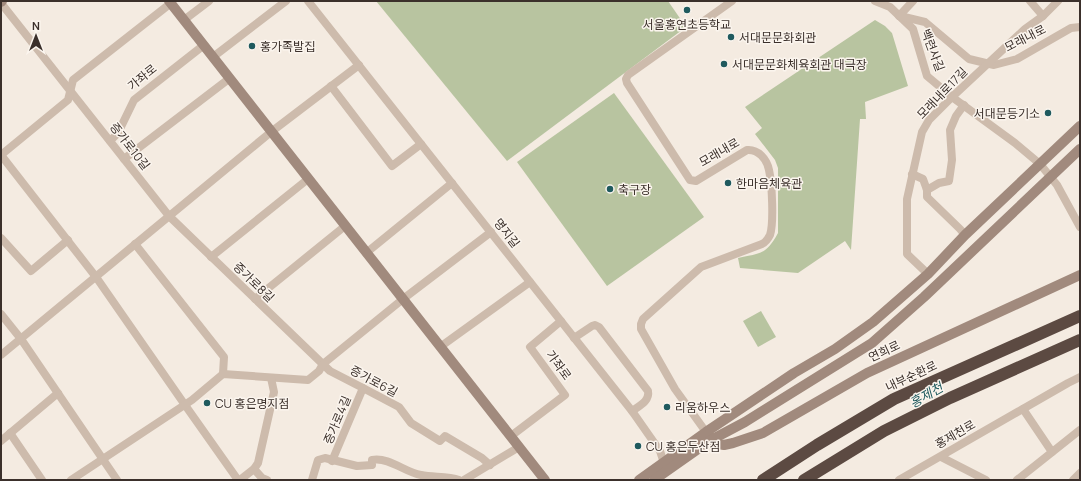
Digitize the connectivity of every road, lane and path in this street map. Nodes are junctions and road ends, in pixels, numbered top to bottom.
1 (208, 1) edge
2 (286, 1) edge
3 (308, 1) edge
4 (732, 1) edge
5 (875, 1) edge
6 (913, 1) edge
7 (1030, 1) edge
8 (1058, 1) edge
9 (2, 2) edge
10 (170, 2) edge
11 (899, 16) junction
12 (1043, 16) junction
13 (184, 20) junction
14 (1080, 27) edge
15 (204, 45) junction
16 (213, 57) junction
17 (988, 64) junction
18 (359, 65) junction
19 (230, 78) junction
20 (331, 86) junction
21 (71, 91) junction
22 (952, 97) junction
23 (964, 105) junction
24 (1080, 126) edge
25 (271, 132) junction
26 (110, 141) junction
27 (421, 144) junction
28 (1080, 149) edge
29 (1, 155) edge
30 (124, 158) junction
31 (1040, 164) junction
32 (912, 174) junction
33 (1050, 176) junction
34 (308, 178) junction
35 (452, 183) junction
36 (928, 190) junction
37 (1078, 215) edge
38 (169, 216) junction
39 (345, 226) junction
40 (1080, 227) edge
41 (491, 232) junction
42 (965, 236) junction
43 (1, 238) edge
44 (68, 240) junction
45 (135, 244) junction
46 (366, 253) junction
47 (211, 257) junction
48 (928, 274) junction
49 (1080, 275) edge
50 (96, 276) junction
51 (530, 282) junction
52 (403, 299) junction
53 (255, 300) junction
54 (1, 314) edge
55 (1080, 316) edge
56 (561, 321) junction
57 (574, 338) junction
58 (21, 339) junction
59 (1080, 340) edge
60 (440, 347) junction
61 (1, 355) edge
62 (323, 364) junction
63 (223, 374) junction
64 (271, 378) junction
65 (1079, 378) edge
66 (363, 388) junction
67 (58, 394) junction
68 (184, 405) junction
69 (1023, 409) junction
70 (632, 411) junction
71 (755, 415) junction
72 (1080, 430) edge
73 (10, 433) junction
74 (763, 433) junction
75 (511, 436) junction
76 (709, 436) junction
77 (1, 441) edge
78 (519, 447) junction
79 (1052, 452) junction
80 (940, 457) junction
81 (103, 459) junction
82 (332, 461) junction
83 (664, 463) junction
84 (490, 465) junction
85 (254, 469) junction
86 (1080, 473) edge
87 (42, 480) edge
88 (71, 480) edge
89 (117, 480) edge
90 (239, 480) edge
91 (267, 480) edge
92 (312, 480) edge
93 (459, 480) edge
94 (464, 480) edge
95 (545, 480) edge
96 (639, 480) edge
97 (654, 480) edge
98 (763, 480) edge
99 (804, 480) edge
100 (899, 480) edge
101 (986, 480) edge
102 (1017, 480) edge
103 (1073, 480) edge

1 - 13 street
2 - 16 street
3 - 18 street, 명지길
4 - 76 street, 모래내로
5 - 11 street, 백련사길
6 - 11 street
7 - 12 street
8 - 12 street, 모래내로17길
9 - 21 street, 증가로10길
10 - 13 main road
10 - 21 street
11 - 17 street, 모래내로
11 - 22 street, 백련사길
12 - 17 street, 모래내로17길
13 - 15 main road
14 - 17 street, 모래내로
15 - 16 main road
15 - 26 street, 가좌로
16 - 19 main road
17 - 22 street, 모래내로17길
18 - 20 street
18 - 27 street, 명지길
19 - 25 main road
19 - 30 street
20 - 25 street
20 - 27 street
21 - 26 street, 증가로10길
21 - 29 street
22 - 23 street, 백련사길
22 - 32 street, 모래내로17길
23 - 31 street, 백련사길
23 - 36 street
24 - 31 main road
25 - 34 main road
25 - 38 street
26 - 30 street, 증가로10길
27 - 35 street, 명지길
28 - 33 main road
29 - 44 street
30 - 38 street, 증가로10길
31 - 33 street
31 - 42 main road
32 - 36 street
32 - 48 street, 모래내로17길
33 - 37 street
33 - 71 main road
34 - 39 main road
34 - 47 street
35 - 41 street, 명지길
35 - 46 street
36 - 42 street
37 - 40 street
38 - 45 street
38 - 47 street, 증가로8길
39 - 46 main road
39 - 53 street
41 - 51 street, 명지길
41 - 52 street
42 - 48 main road
43 - 44 street
44 - 50 street
45 - 50 street
45 - 63 street
46 - 52 main road
47 - 53 street, 증가로8길
48 - 76 main road
49 - 74 main road, 연희로
50 - 58 street
50 - 68 street
51 - 56 street, 명지길
51 - 60 street
52 - 60 main road
52 - 62 street
53 - 62 street, 증가로8길
54 - 58 street
55 - 98 highway, 내부순환로
56 - 57 street, 명지길
56 - 75 street, 가좌로
57 - 70 street, 명지길
57 - 70 street
58 - 61 street
58 - 67 street
59 - 99 highway
60 - 75 main road
62 - 64 street
62 - 66 street, 증가로6길
63 - 64 street
63 - 68 street
64 - 85 street
65 - 69 street, 홍제천로
66 - 82 street, 증가로4길
66 - 84 street, 증가로6길
67 - 73 street
67 - 81 street
68 - 81 street
68 - 90 street
69 - 79 street
69 - 80 street, 홍제천로
70 - 83 street, 명지길
71 - 74 main road
71 - 76 main road
72 - 79 street
73 - 77 street
73 - 87 street
74 - 76 main road, 연희로
75 - 78 main road
76 - 83 main road
76 - 97 main road
78 - 84 street
78 - 95 main road
79 - 102 street
80 - 100 street, 홍제천로
80 - 101 street
81 - 88 street
81 - 89 street
82 - 92 street, 증가로4길
82 - 93 street, 증가로4길
83 - 96 main road
84 - 94 street
85 - 90 street
85 - 91 street
86 - 103 street

